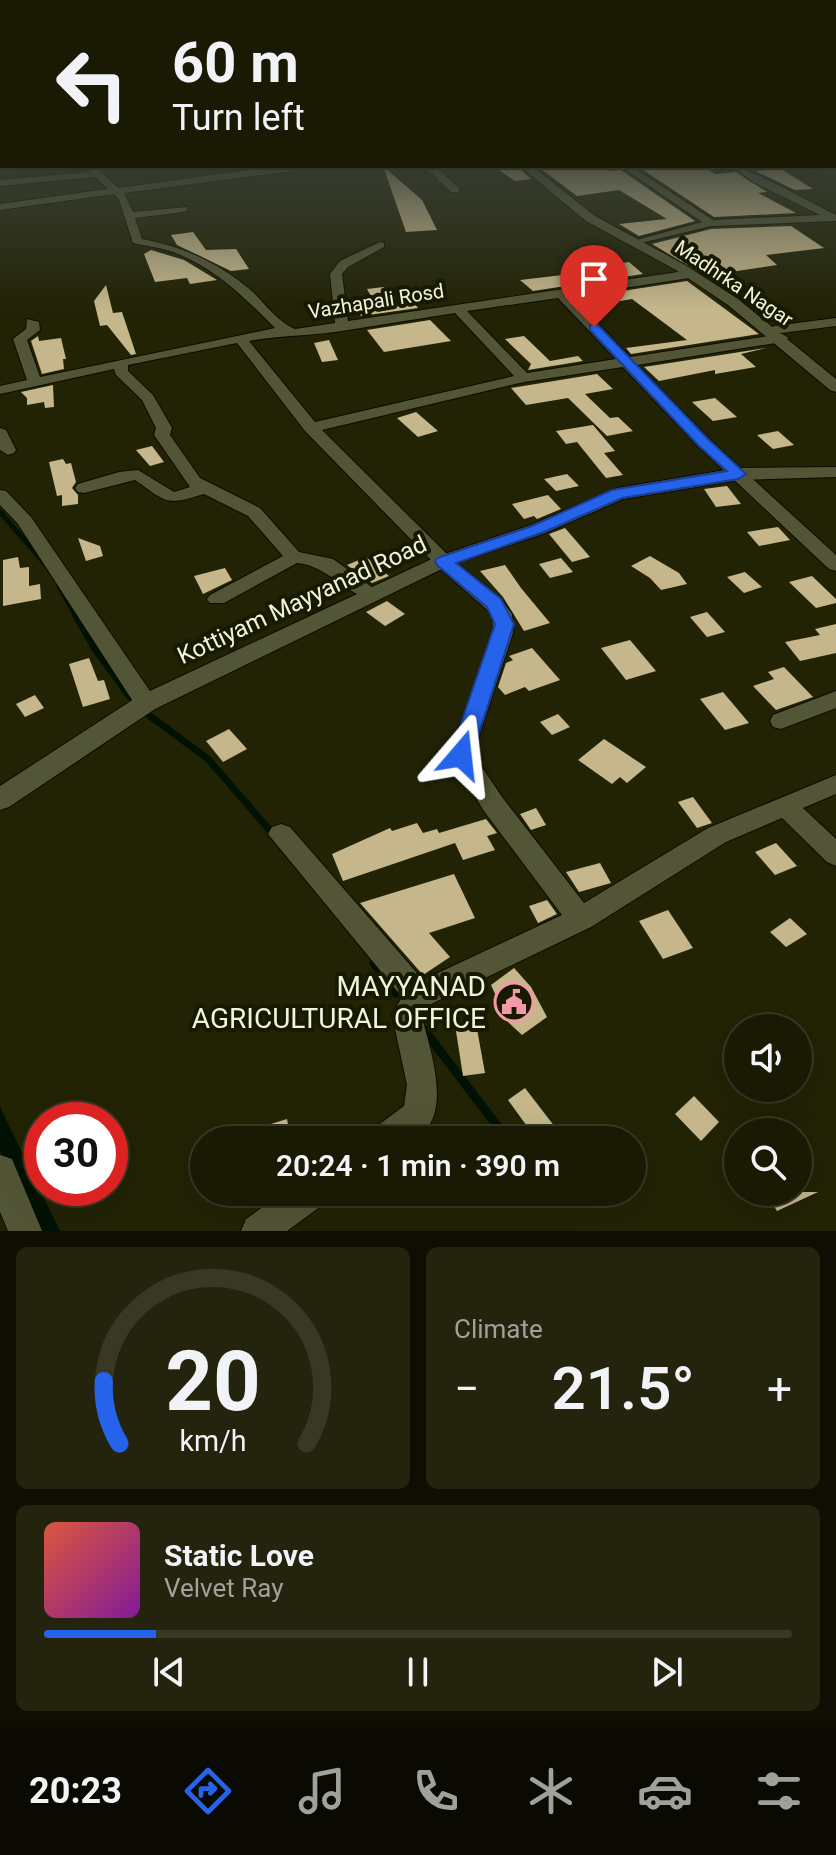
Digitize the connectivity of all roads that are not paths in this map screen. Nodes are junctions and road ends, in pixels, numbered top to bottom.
1 (89, 195) edge
2 (119, 195) edge
3 (563, 195) edge
4 (669, 195) edge
5 (789, 195) edge
6 (0, 207) edge
7 (183, 209) dead end
8 (129, 216) junction
9 (836, 218) edge
10 (711, 223) junction
11 (637, 243) junction
12 (380, 245) dead end
13 (692, 274) junction
14 (560, 292) junction
15 (457, 308) junction
16 (32, 322) dead end
17 (836, 322) edge
18 (342, 327) junction
19 (285, 330) junction
20 (778, 334) junction
21 (240, 338) junction
22 (121, 363) junction
23 (628, 363) junction
24 (524, 378) junction
25 (35, 383) junction
26 (836, 387) edge
27 (0, 390) edge
28 (311, 428) junction
29 (0, 433) edge
30 (8, 450) dead end
31 (836, 472) edge
32 (738, 474) junction
33 (84, 488) dead end
34 (204, 488) junction
35 (0, 495) edge
36 (294, 557) junction
37 (443, 561) junction
38 (836, 565) edge
39 (369, 594) junction
40 (217, 599) dead end
41 (836, 699) edge
42 (146, 703) junction
43 (781, 721) dead end
44 (836, 784) edge
45 (0, 800) edge
46 (785, 806) junction
47 (281, 834) dead end
48 (836, 855) edge
49 (581, 919) junction
50 (419, 996) junction
51 (404, 1126) edge
52 (0, 1171) edge
53 (293, 1206) edge
54 (25, 1231) edge
55 (258, 1231) edge

1 - 6 street
2 - 8 street, Vazhapali Rosd
3 - 11 street, Madhrka Nagar
4 - 10 street
5 - 9 street
7 - 8 street
8 - 19 street, Vazhapali Rosd
9 - 10 street
10 - 11 street
11 - 13 street, Madhrka Nagar
12 - 18 street
13 - 14 street, Vazhapali Rosd
13 - 20 street, Madhrka Nagar
14 - 15 street, Vazhapali Rosd
14 - 23 street
15 - 18 street, Vazhapali Rosd
15 - 24 street
16 - 25 street
17 - 20 street
18 - 19 street, Vazhapali Rosd
19 - 21 street
20 - 23 street
20 - 26 street, Madhrka Nagar
21 - 22 street
21 - 28 street
22 - 25 street
22 - 34 street
23 - 24 street
23 - 32 street
24 - 28 street
25 - 27 street
28 - 37 street
29 - 30 street
31 - 32 street, Kottiyam Mayyanad Road
32 - 37 street, Kottiyam Mayyanad Road
32 - 38 street
33 - 34 street
34 - 36 street
35 - 42 street
36 - 39 street
36 - 40 street
37 - 39 street, Kottiyam Mayyanad Road
37 - 49 street
39 - 42 street, Kottiyam Mayyanad Road
41 - 43 street
42 - 45 street, Kottiyam Mayyanad Road
44 - 46 street
46 - 48 street
46 - 49 street
47 - 50 street
49 - 50 street
50 - 51 street
52 - 54 street
53 - 55 street

